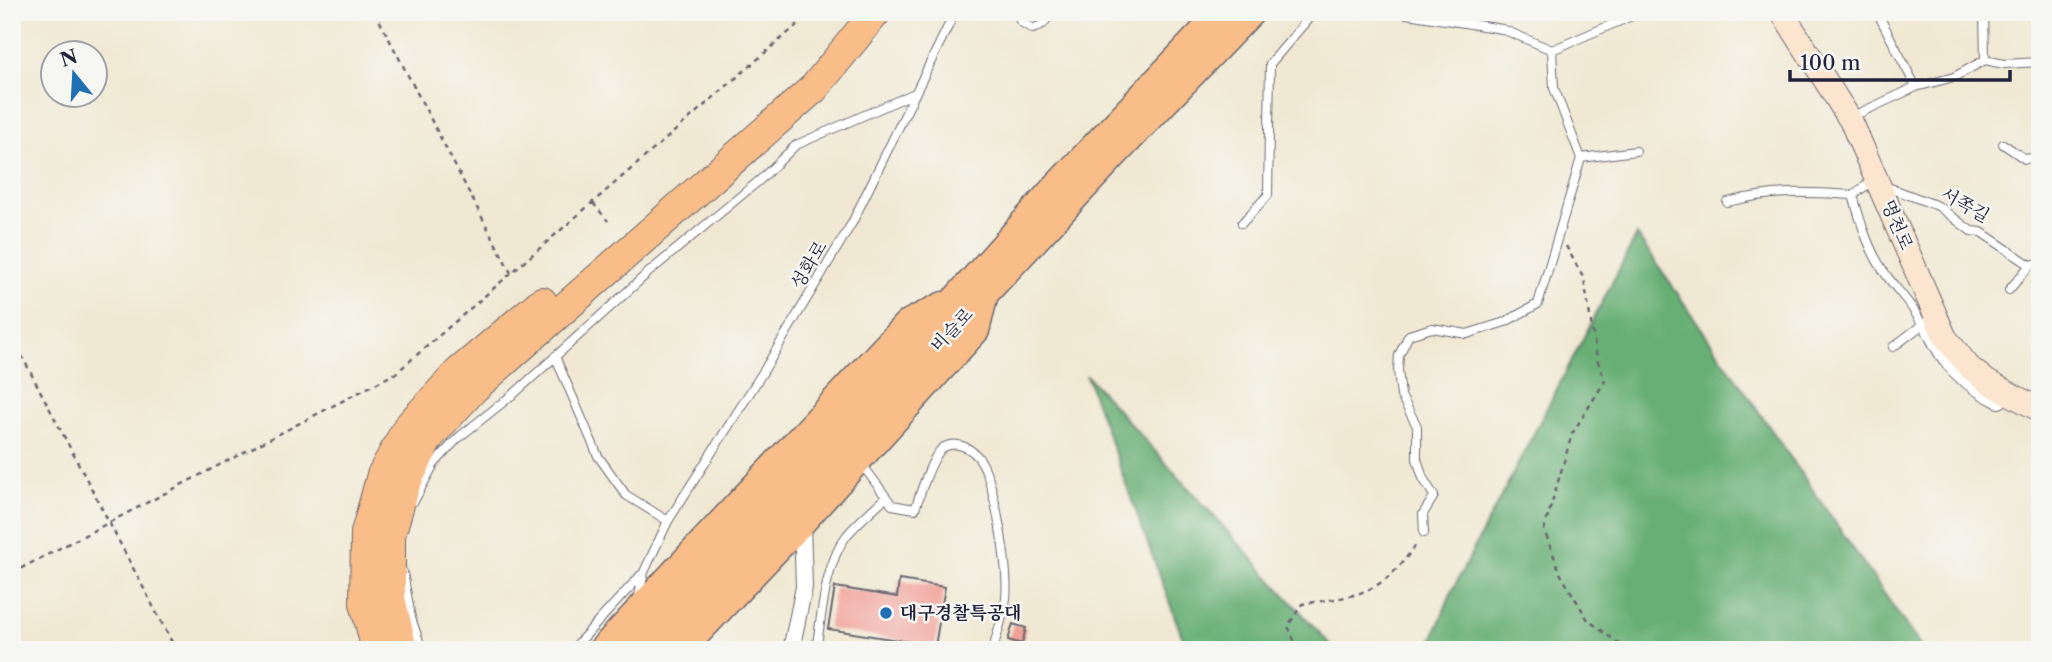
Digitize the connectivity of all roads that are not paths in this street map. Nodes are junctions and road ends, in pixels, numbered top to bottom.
1 (850, 12) edge
2 (876, 12) edge
3 (955, 12) edge
4 (1015, 12) edge
5 (1052, 12) edge
6 (1220, 12) edge
7 (1253, 12) edge
8 (1314, 12) edge
9 (1395, 12) edge
10 (1641, 12) edge
11 (1782, 12) edge
12 (1877, 12) edge
13 (1984, 12) edge
14 (1552, 50) junction
15 (1984, 60) junction
16 (2040, 62) edge
17 (1916, 87) junction
18 (915, 93) junction
19 (1849, 118) junction
20 (2003, 144) dead end
21 (1636, 151) dead end
22 (2040, 157) edge
23 (1581, 158) junction
24 (1877, 181) junction
25 (1853, 195) junction
26 (1727, 202) dead end
27 (1242, 223) dead end
28 (2035, 264) edge
29 (2009, 290) dead end
30 (986, 293) junction
31 (954, 299) junction
32 (1894, 347) dead end
33 (555, 356) junction
34 (880, 395) junction
35 (2040, 409) edge
36 (859, 461) junction
37 (886, 497) junction
38 (411, 508) dead end
39 (668, 521) junction
40 (802, 524) junction
41 (1424, 533) road end
42 (402, 561) dead end
43 (644, 572) junction
44 (635, 613) junction
45 (377, 650) edge
46 (402, 650) edge
47 (422, 650) edge
48 (572, 650) edge
49 (600, 650) edge
50 (629, 650) edge
51 (655, 650) edge
52 (683, 650) edge
53 (791, 650) edge
54 (816, 650) edge
55 (993, 650) edge

1 - 45 highway
2 - 46 highway
3 - 18 lane, 성화로
4 - 5 lane
6 - 31 main road, 비슬로
7 - 30 main road, 비슬로
8 - 27 lane
9 - 14 lane
10 - 14 lane
11 - 19 street, 명천로
12 - 17 lane
13 - 15 lane
14 - 23 lane
15 - 16 lane
15 - 17 lane
17 - 19 lane
18 - 33 lane
18 - 39 lane, 성화로
19 - 24 street, 명천로
20 - 22 lane
21 - 23 lane
23 - 41 lane
24 - 25 lane
24 - 28 lane, 서쪽길
24 - 35 street, 명천로
25 - 26 lane
25 - 32 lane
28 - 29 lane, 서쪽길
30 - 34 main road, 비슬로
30 - 36 main road
31 - 34 main road, 비슬로
31 - 44 main road
33 - 38 lane
33 - 39 lane
34 - 50 main road, 비슬로
34 - 51 main road, 비슬로
36 - 37 lane
36 - 40 main road
37 - 54 lane
37 - 55 lane
39 - 43 lane, 성화로
40 - 52 main road
40 - 53 street
42 - 47 lane
43 - 44 lane
43 - 48 lane
44 - 49 main road

